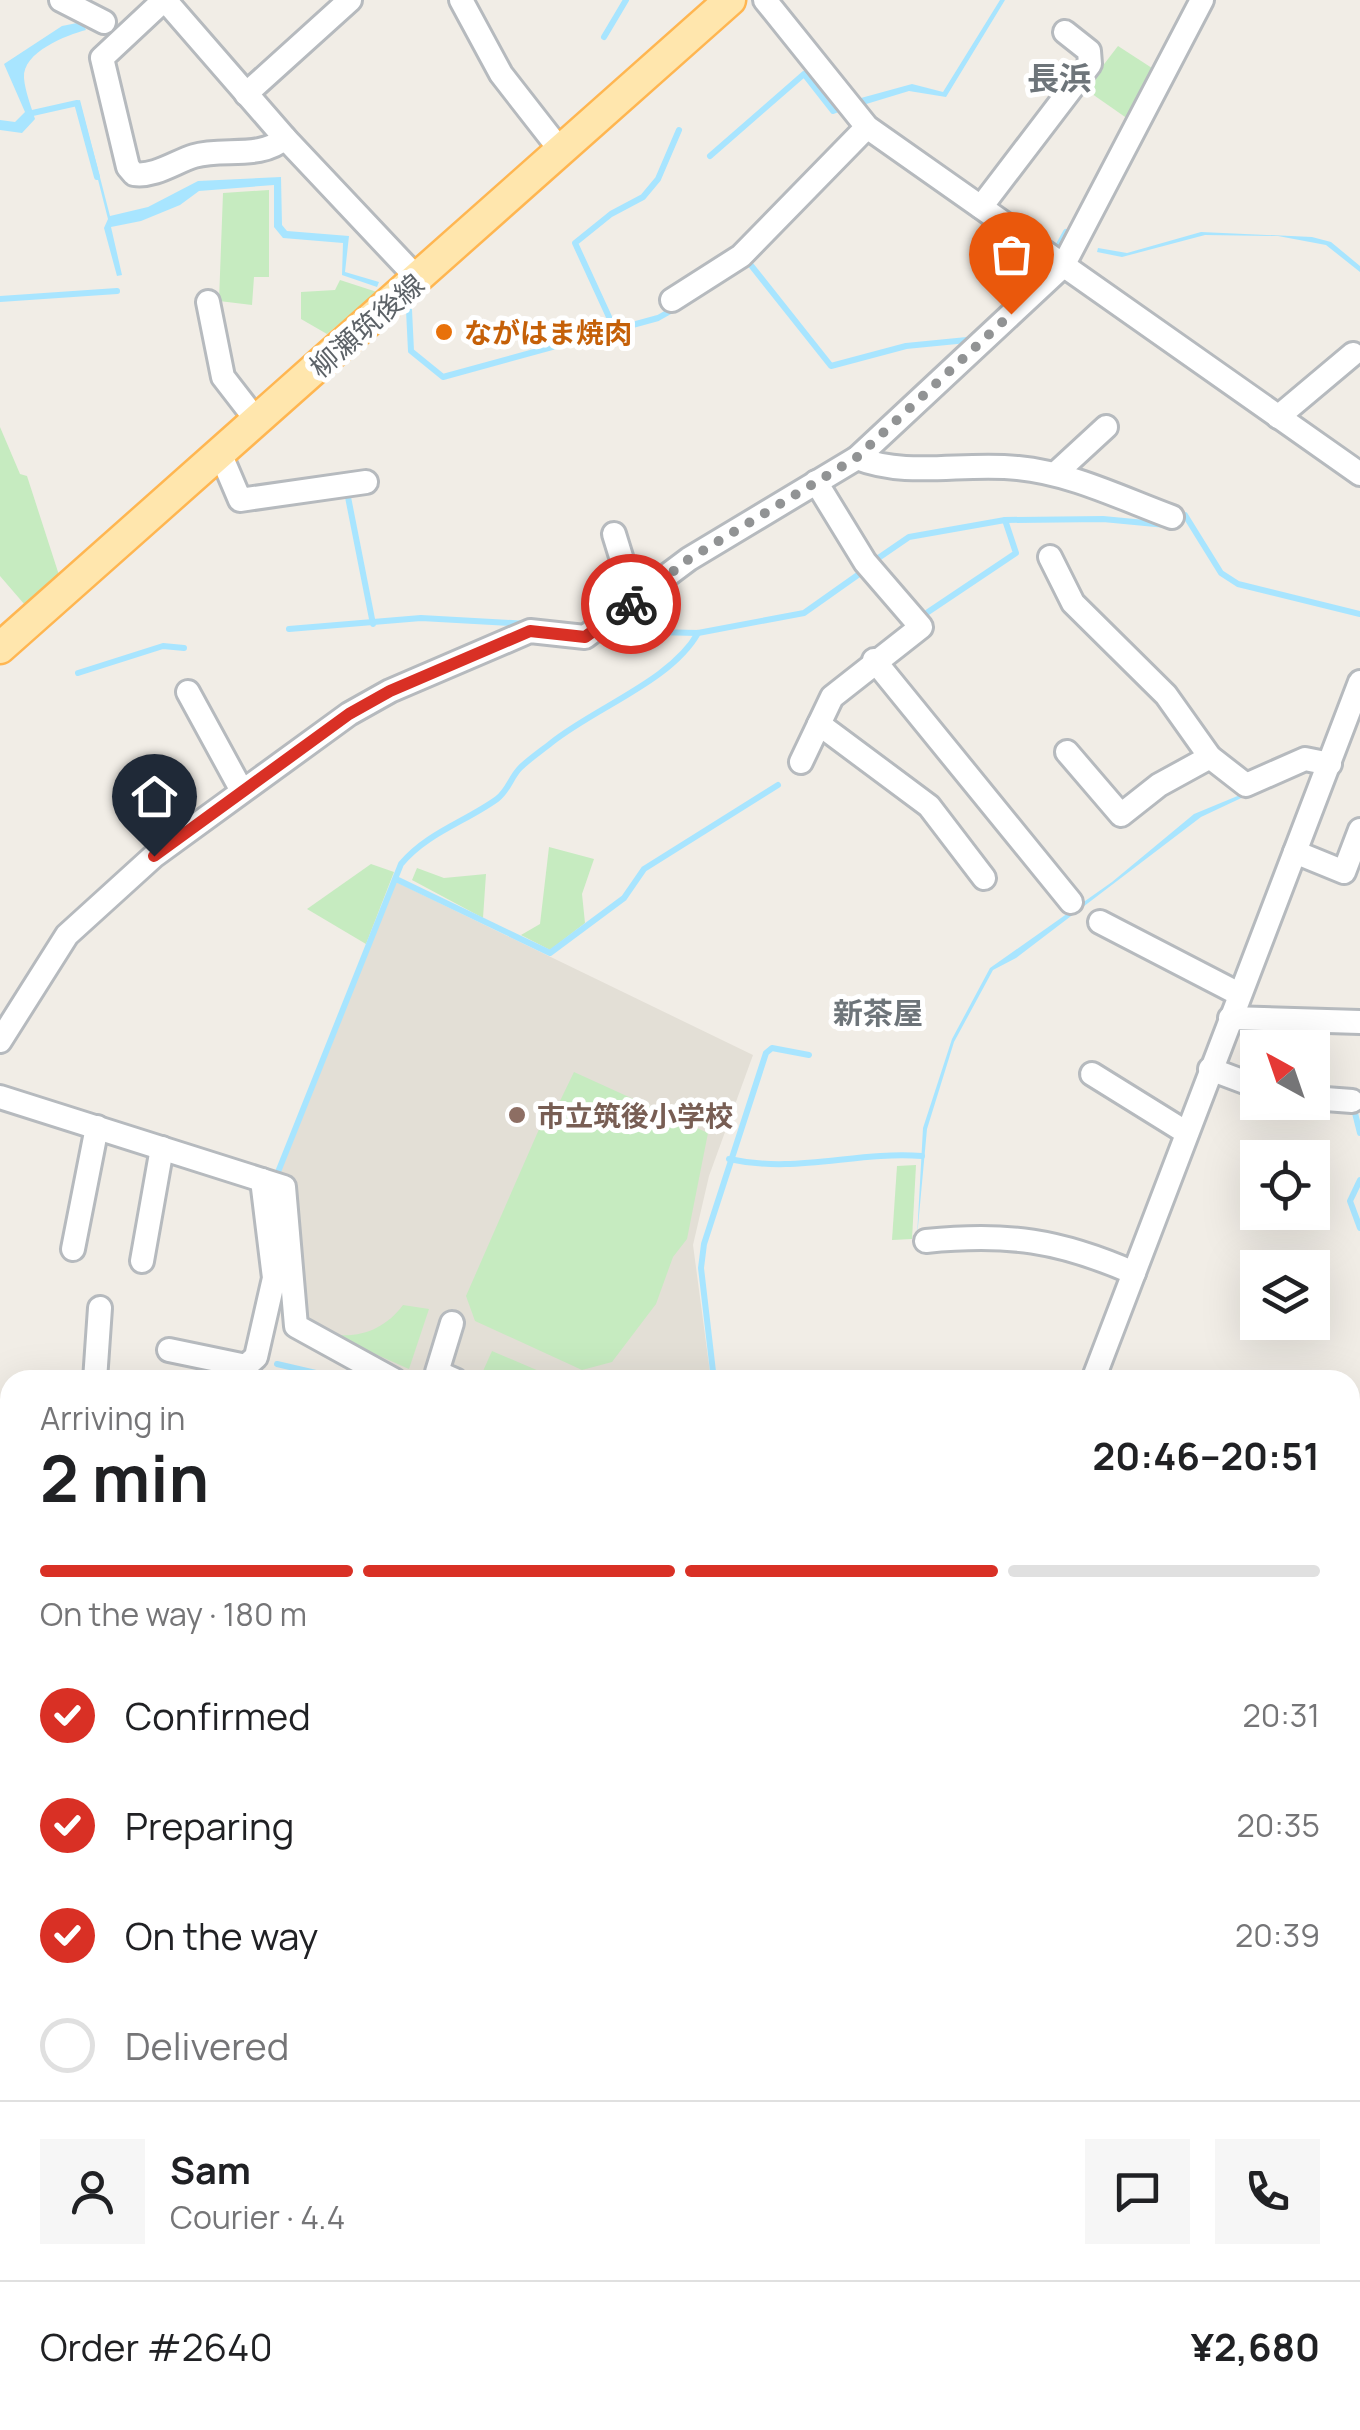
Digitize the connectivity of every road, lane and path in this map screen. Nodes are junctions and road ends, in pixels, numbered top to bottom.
1 (61, 0) edge
2 (164, 0) edge
3 (350, 0) edge
4 (462, 0) edge
5 (730, 0) edge
6 (765, 0) edge
7 (1202, 0) edge
8 (104, 22) dead end
9 (1065, 32) dead end
10 (246, 94) junction
11 (867, 127) junction
12 (285, 138) junction
13 (561, 151) junction
14 (981, 207) junction
15 (1063, 266) junction
16 (418, 278) junction
17 (672, 300) dead end
18 (208, 302) dead end
19 (1352, 354) dead end
20 (1278, 418) junction
21 (258, 421) junction
22 (1106, 426) dead end
23 (220, 454) junction
24 (856, 458) junction
25 (1055, 474) junction
26 (1360, 474) edge
27 (366, 482) dead end
28 (816, 482) junction
29 (1172, 517) dead end
30 (614, 534) dead end
31 (1050, 557) dead end
32 (635, 602) junction
33 (0, 648) edge
34 (874, 660) junction
35 (1360, 682) edge
36 (188, 692) dead end
37 (818, 724) junction
38 (1068, 752) dead end
39 (1210, 757) junction
40 (800, 762) dead end
41 (1330, 764) junction
42 (242, 792) junction
43 (1360, 830) edge
44 (1295, 852) junction
45 (984, 878) dead end
46 (1352, 879) edge
47 (1071, 902) dead end
48 (1100, 922) dead end
49 (1239, 994) junction
50 (1230, 1018) junction
51 (1360, 1022) edge
52 (0, 1041) edge
53 (1210, 1069) junction
54 (1092, 1074) dead end
55 (1240, 1080) edge
56 (0, 1096) edge
57 (1330, 1099) edge
58 (1352, 1101) dead end
59 (97, 1127) junction
60 (1186, 1133) junction
61 (162, 1148) junction
62 (262, 1180) junction
63 (926, 1241) dead end
64 (73, 1249) dead end
65 (142, 1261) dead end
66 (1134, 1273) junction
67 (100, 1308) dead end
68 (452, 1323) dead end
69 (168, 1350) dead end
70 (95, 1370) edge
71 (376, 1370) edge
72 (438, 1370) edge
73 (1097, 1370) edge

1 - 8 street
2 - 10 street
2 - 12 street
3 - 10 street
4 - 13 street
5 - 13 main road, 柳瀬筑後線
6 - 11 street
7 - 15 street
9 - 14 street
10 - 12 street
11 - 14 street
11 - 17 street
12 - 16 street
13 - 16 main road, 柳瀬筑後線
14 - 15 street
15 - 20 street
15 - 24 street
16 - 21 main road, 柳瀬筑後線
18 - 21 street
19 - 20 street
20 - 26 street
21 - 23 main road, 柳瀬筑後線
22 - 25 street
23 - 27 street
23 - 33 main road, 柳瀬筑後線
24 - 25 street
24 - 28 street
25 - 29 street
28 - 32 street
28 - 34 street
30 - 32 street
31 - 39 street
32 - 42 street
34 - 37 street
34 - 47 street
35 - 41 street
36 - 42 street
37 - 40 street
37 - 45 street
38 - 39 street
39 - 41 street
41 - 44 street
42 - 52 street
43 - 46 street
44 - 46 street
44 - 49 street
48 - 49 street
49 - 50 street
50 - 51 street
50 - 53 street
53 - 55 street
53 - 60 street
54 - 60 street
56 - 59 street
57 - 58 street
59 - 61 street
59 - 64 street
60 - 66 street
61 - 62 street
61 - 65 street
62 - 69 street
62 - 71 street
63 - 66 street
66 - 73 street
67 - 70 street
68 - 72 street

